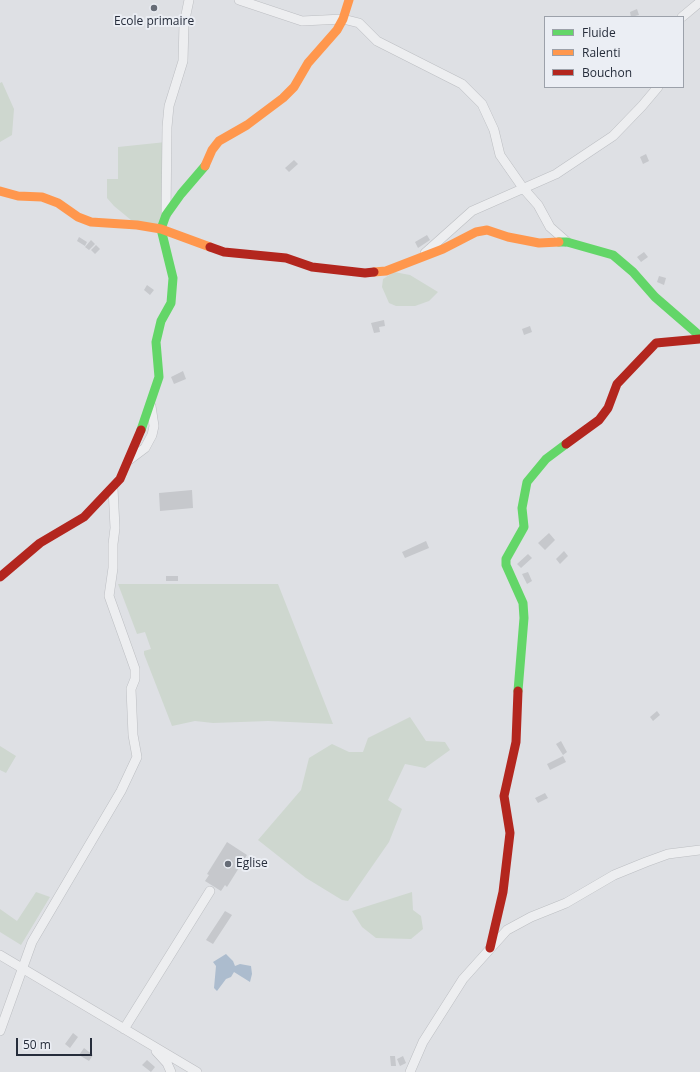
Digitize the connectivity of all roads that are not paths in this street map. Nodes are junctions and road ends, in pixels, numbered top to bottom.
1 (189, 0) edge
2 (240, 0) edge
3 (349, 0) edge
4 (700, 2) edge
5 (683, 16) edge
6 (343, 19) junction
7 (657, 88) edge
8 (523, 188) junction
9 (0, 191) edge
10 (166, 215) junction
11 (161, 228) junction
12 (567, 242) junction
13 (419, 257) junction
14 (700, 337) edge
15 (113, 488) junction
16 (0, 577) edge
17 (700, 850) edge
18 (210, 892) dead end
19 (490, 948) junction
20 (0, 955) edge
21 (22, 968) junction
22 (124, 1029) junction
23 (0, 1031) edge
24 (150, 1044) junction
25 (171, 1072) edge
26 (197, 1072) edge
27 (410, 1072) edge

1 - 10 street
2 - 6 street
3 - 6 street
4 - 5 street
6 - 8 street
6 - 10 street
7 - 8 street
8 - 12 street
8 - 13 street
9 - 11 street
10 - 11 street
11 - 13 street
11 - 15 street
12 - 13 street
12 - 14 street
14 - 19 street
15 - 16 street
15 - 21 street
17 - 19 street
18 - 22 street
19 - 27 street
20 - 21 street
21 - 22 street
21 - 23 street
22 - 24 street
24 - 25 street
24 - 26 street

